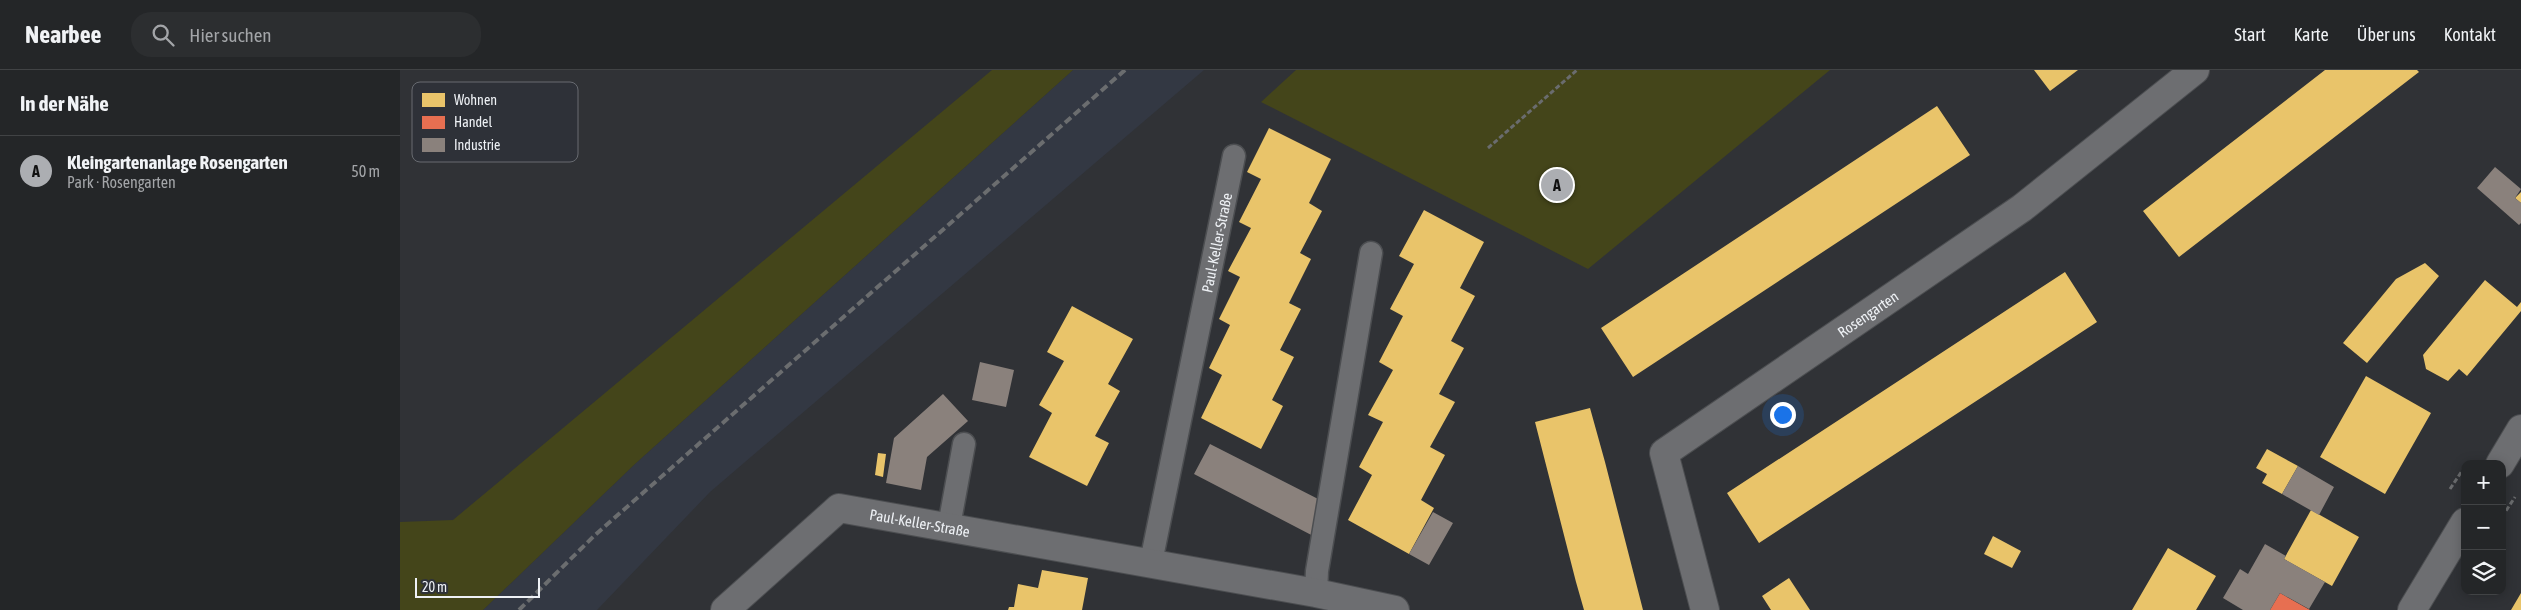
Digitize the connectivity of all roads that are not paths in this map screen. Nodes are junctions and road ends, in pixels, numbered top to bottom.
1 (2195, 70) edge
2 (1234, 156) dead end
3 (1371, 253) dead end
4 (2521, 428) edge
5 (964, 444) dead end
6 (2502, 460) edge
7 (949, 526) junction
8 (2461, 529) edge
9 (1151, 562) junction
10 (1316, 593) junction
11 (745, 599) edge
12 (725, 610) edge
13 (1395, 610) edge
14 (1705, 610) edge
15 (2412, 610) edge

1 - 14 street, Rosengarten
2 - 9 lane, Paul-Keller-Straße
3 - 10 lane
4 - 6 street
5 - 7 lane
7 - 9 street, Paul-Keller-Straße
7 - 11 street, Paul-Keller-Straße
8 - 15 street
9 - 10 street, Paul-Keller-Straße
10 - 13 street, Paul-Keller-Straße
11 - 12 street, Paul-Keller-Straße

